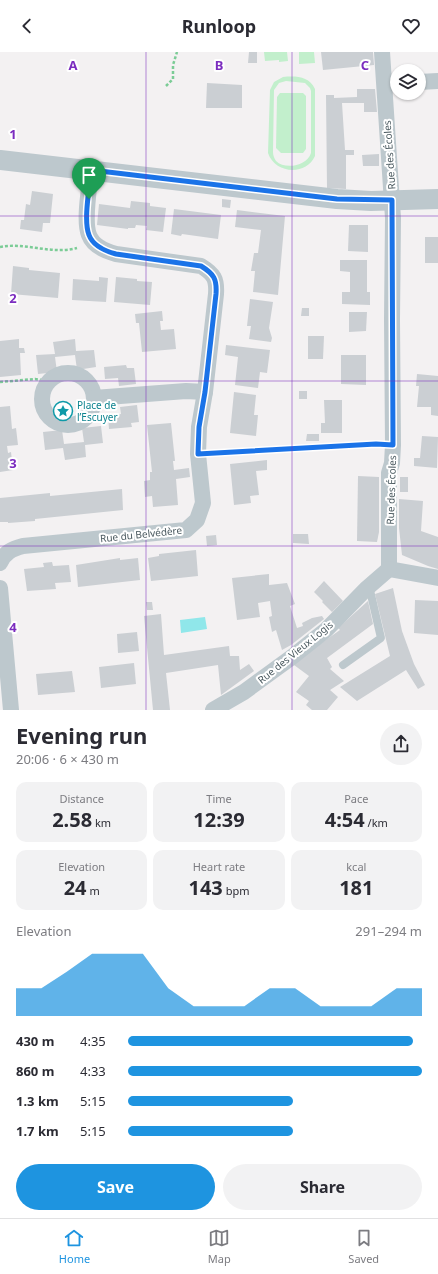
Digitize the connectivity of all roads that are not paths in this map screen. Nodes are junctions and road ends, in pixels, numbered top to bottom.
1 (382, 52) edge
2 (390, 80) edge
3 (438, 81) edge
4 (426, 82) edge
5 (391, 100) edge
6 (0, 160) edge
7 (91, 170) junction
8 (438, 199) edge
9 (392, 200) junction
10 (205, 392) junction
11 (94, 398) junction
12 (0, 563) edge
13 (389, 569) junction
14 (438, 578) edge
15 (369, 586) junction
16 (0, 588) edge
17 (342, 666) dead end
18 (11, 710) edge
19 (213, 710) edge

1 - 2 street, Rue des Écoles
3 - 4 street
5 - 9 street, Rue des Écoles
6 - 7 street
7 - 9 street
7 - 10 street, Rue du Belvédère
8 - 9 street
9 - 13 street, Rue des Écoles
10 - 11 street
10 - 12 street, Rue du Belvédère
11 - 11 street
13 - 14 street
13 - 15 street, Rue des Vieux Logis
15 - 17 lane
15 - 19 street, Rue des Vieux Logis
16 - 18 street

